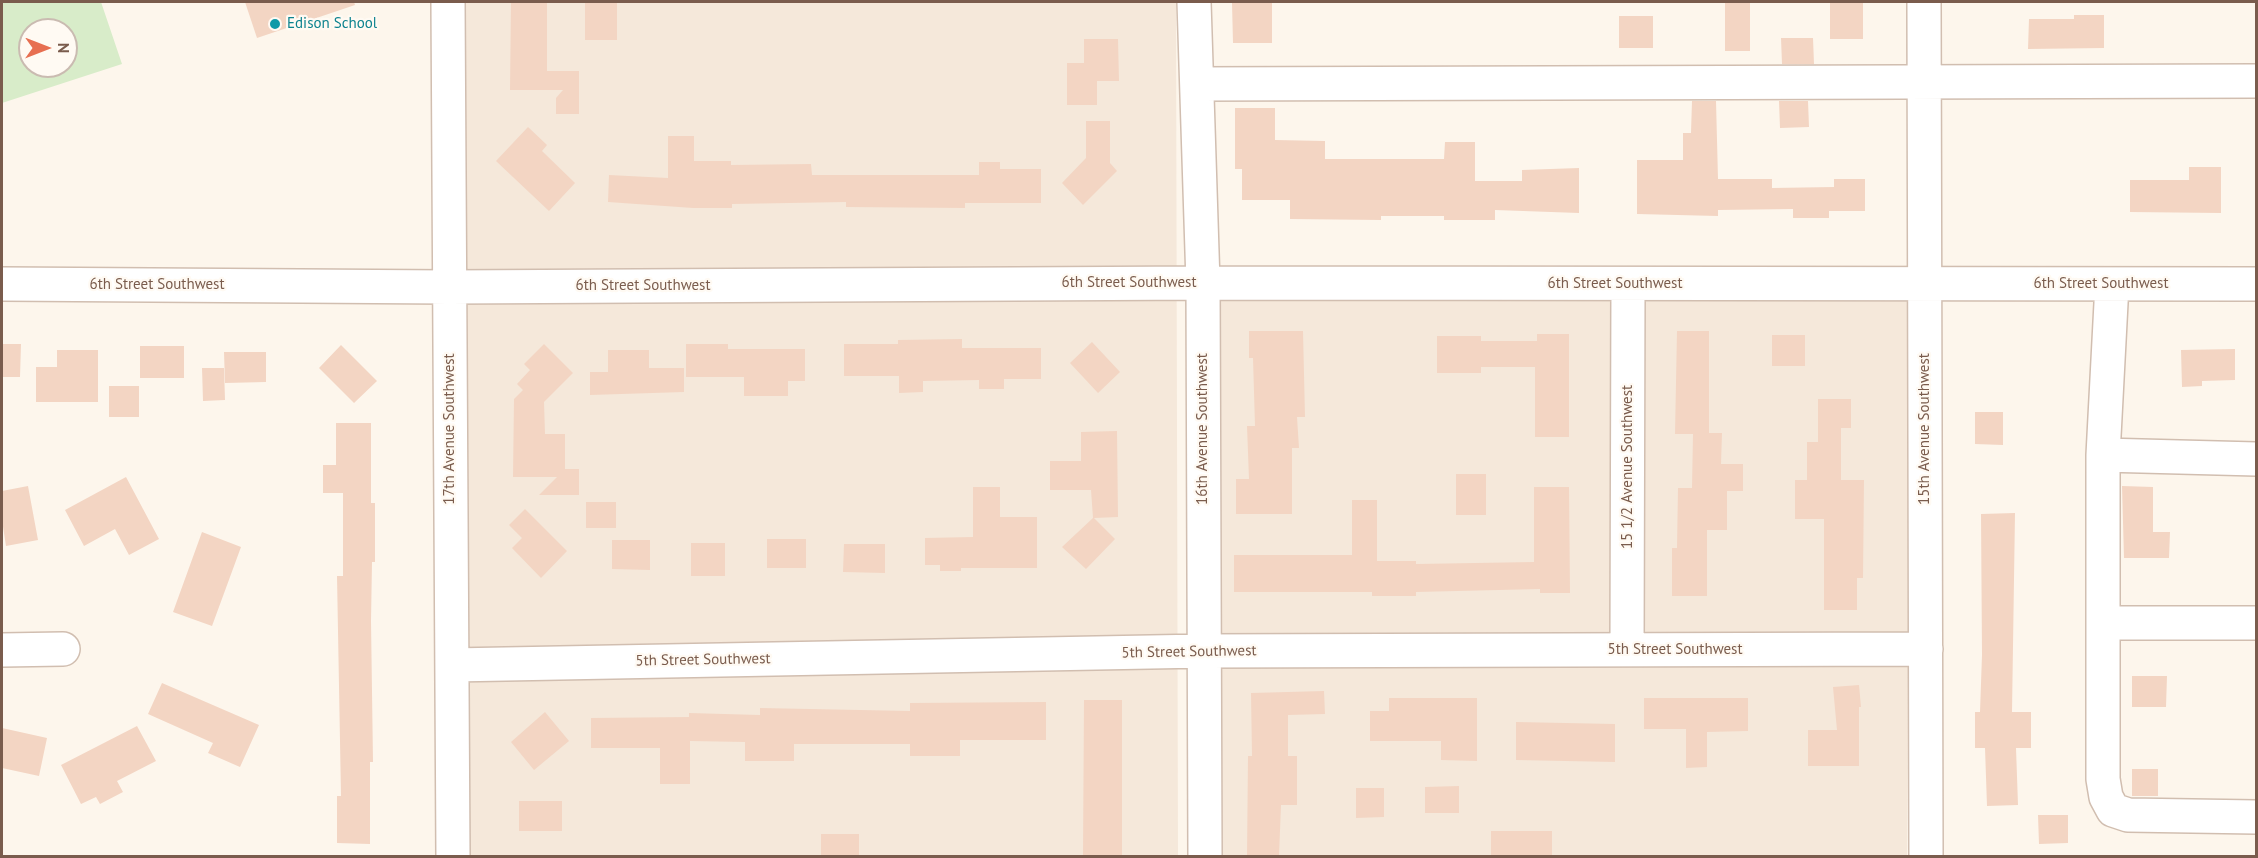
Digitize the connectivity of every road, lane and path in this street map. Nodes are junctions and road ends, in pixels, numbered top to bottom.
1 (448, 2) edge
2 (1194, 2) edge
3 (1924, 2) edge
4 (2256, 81) edge
5 (1924, 82) junction
6 (1197, 84) junction
7 (1203, 283) junction
8 (2, 284) edge
9 (1628, 284) junction
10 (1925, 284) junction
11 (2112, 284) junction
12 (2256, 284) edge
13 (449, 287) junction
14 (2103, 455) junction
15 (2256, 459) edge
16 (2103, 623) junction
17 (2256, 623) edge
18 (63, 649) dead end
19 (1926, 649) junction
20 (2, 650) edge
21 (1627, 650) junction
22 (1204, 651) junction
23 (452, 665) junction
24 (2256, 817) edge
25 (453, 856) edge
26 (1205, 856) edge
27 (1926, 856) edge

1 - 13 street, 17th Avenue Southwest
2 - 6 street, 16th Avenue Southwest
3 - 5 street, 15th Avenue Southwest
4 - 5 street
5 - 6 street
5 - 10 street, 15th Avenue Southwest
6 - 7 street, 16th Avenue Southwest
7 - 9 street, 6th Street Southwest
7 - 13 street, 6th Street Southwest
7 - 22 street, 16th Avenue Southwest
8 - 13 street, 6th Street Southwest
9 - 10 street, 6th Street Southwest
9 - 21 street, 15 1/2 Avenue Southwest
10 - 11 street, 6th Street Southwest
10 - 19 street, 15th Avenue Southwest
11 - 12 street, 6th Street Southwest
11 - 14 street
13 - 23 street, 17th Avenue Southwest
14 - 15 street
14 - 16 street
16 - 17 street
16 - 24 street
18 - 20 street
19 - 21 street, 5th Street Southwest
19 - 27 street, 15th Avenue Southwest
21 - 22 street, 5th Street Southwest
22 - 23 street, 5th Street Southwest
22 - 26 street, 16th Avenue Southwest
23 - 25 street, 17th Avenue Southwest

